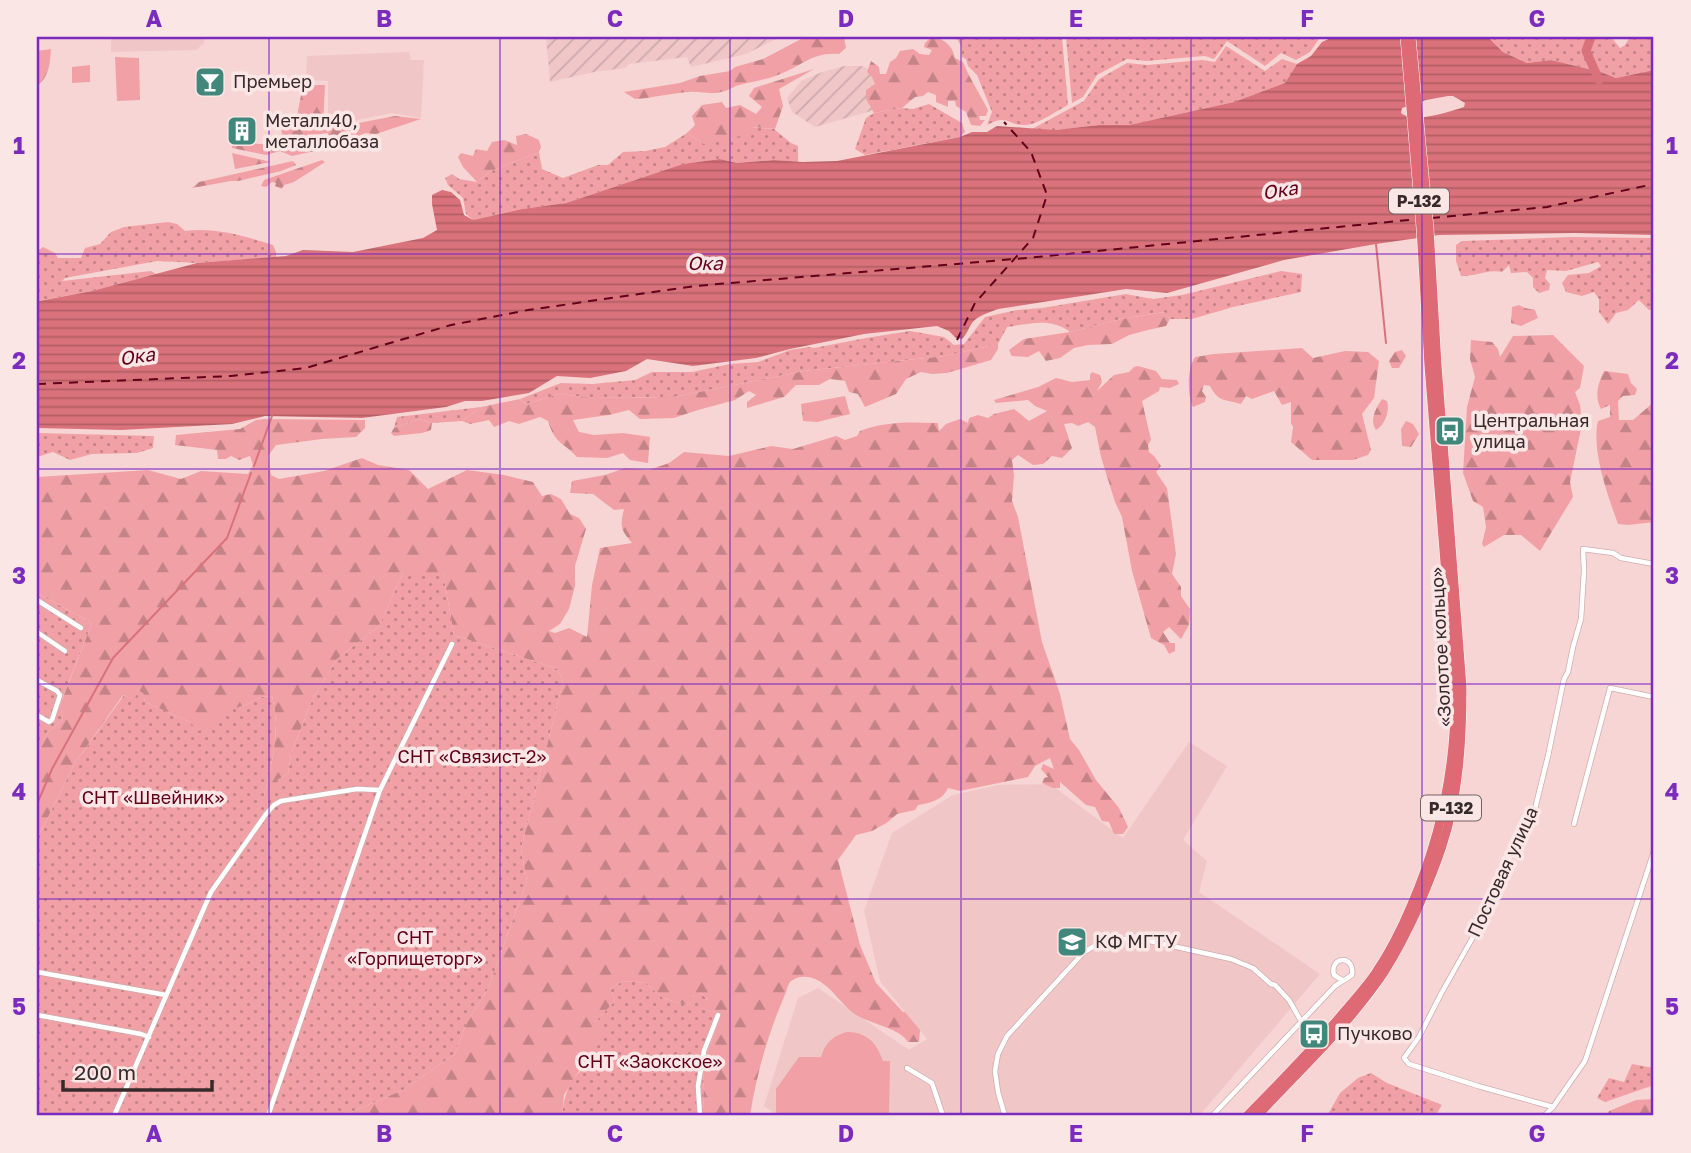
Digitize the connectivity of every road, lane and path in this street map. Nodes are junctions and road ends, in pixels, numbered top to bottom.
1 (1405, 37) edge
2 (1411, 37) edge
3 (1433, 366) junction
4 (1654, 564) edge
5 (37, 600) edge
6 (81, 628) dead end
7 (37, 632) edge
8 (452, 644) dead end
9 (65, 651) dead end
10 (37, 680) edge
11 (1654, 697) edge
12 (37, 715) edge
13 (380, 790) junction
14 (1574, 824) dead end
15 (1654, 851) edge
16 (37, 972) edge
17 (1334, 975) junction
18 (1342, 980) junction
19 (1335, 986) junction
20 (166, 995) junction
21 (37, 1015) edge
22 (718, 1015) dead end
23 (1301, 1021) junction
24 (149, 1037) junction
25 (908, 1068) dead end
26 (1553, 1107) junction
27 (114, 1116) edge
28 (268, 1116) edge
29 (700, 1116) edge
30 (943, 1116) edge
31 (1005, 1116) edge
32 (1212, 1116) edge
33 (1247, 1116) edge
34 (1257, 1116) edge
35 (1544, 1116) edge

1 - 3 highway, Р-132
2 - 3 highway, Р-132
3 - 33 highway, «Золотое кольцо» / Р-132
3 - 34 highway, «Золотое кольцо» / Р-132
4 - 26 street, Постовая улица
5 - 6 street
7 - 9 street
8 - 13 street
10 - 12 street
11 - 14 street
13 - 20 street
13 - 28 street
15 - 26 street
16 - 20 street
17 - 18 street
17 - 18 street
17 - 19 street
18 - 19 street
19 - 23 street
20 - 24 street
21 - 24 street
22 - 29 street
23 - 31 street
23 - 32 street
24 - 27 street
25 - 30 street
26 - 35 street

